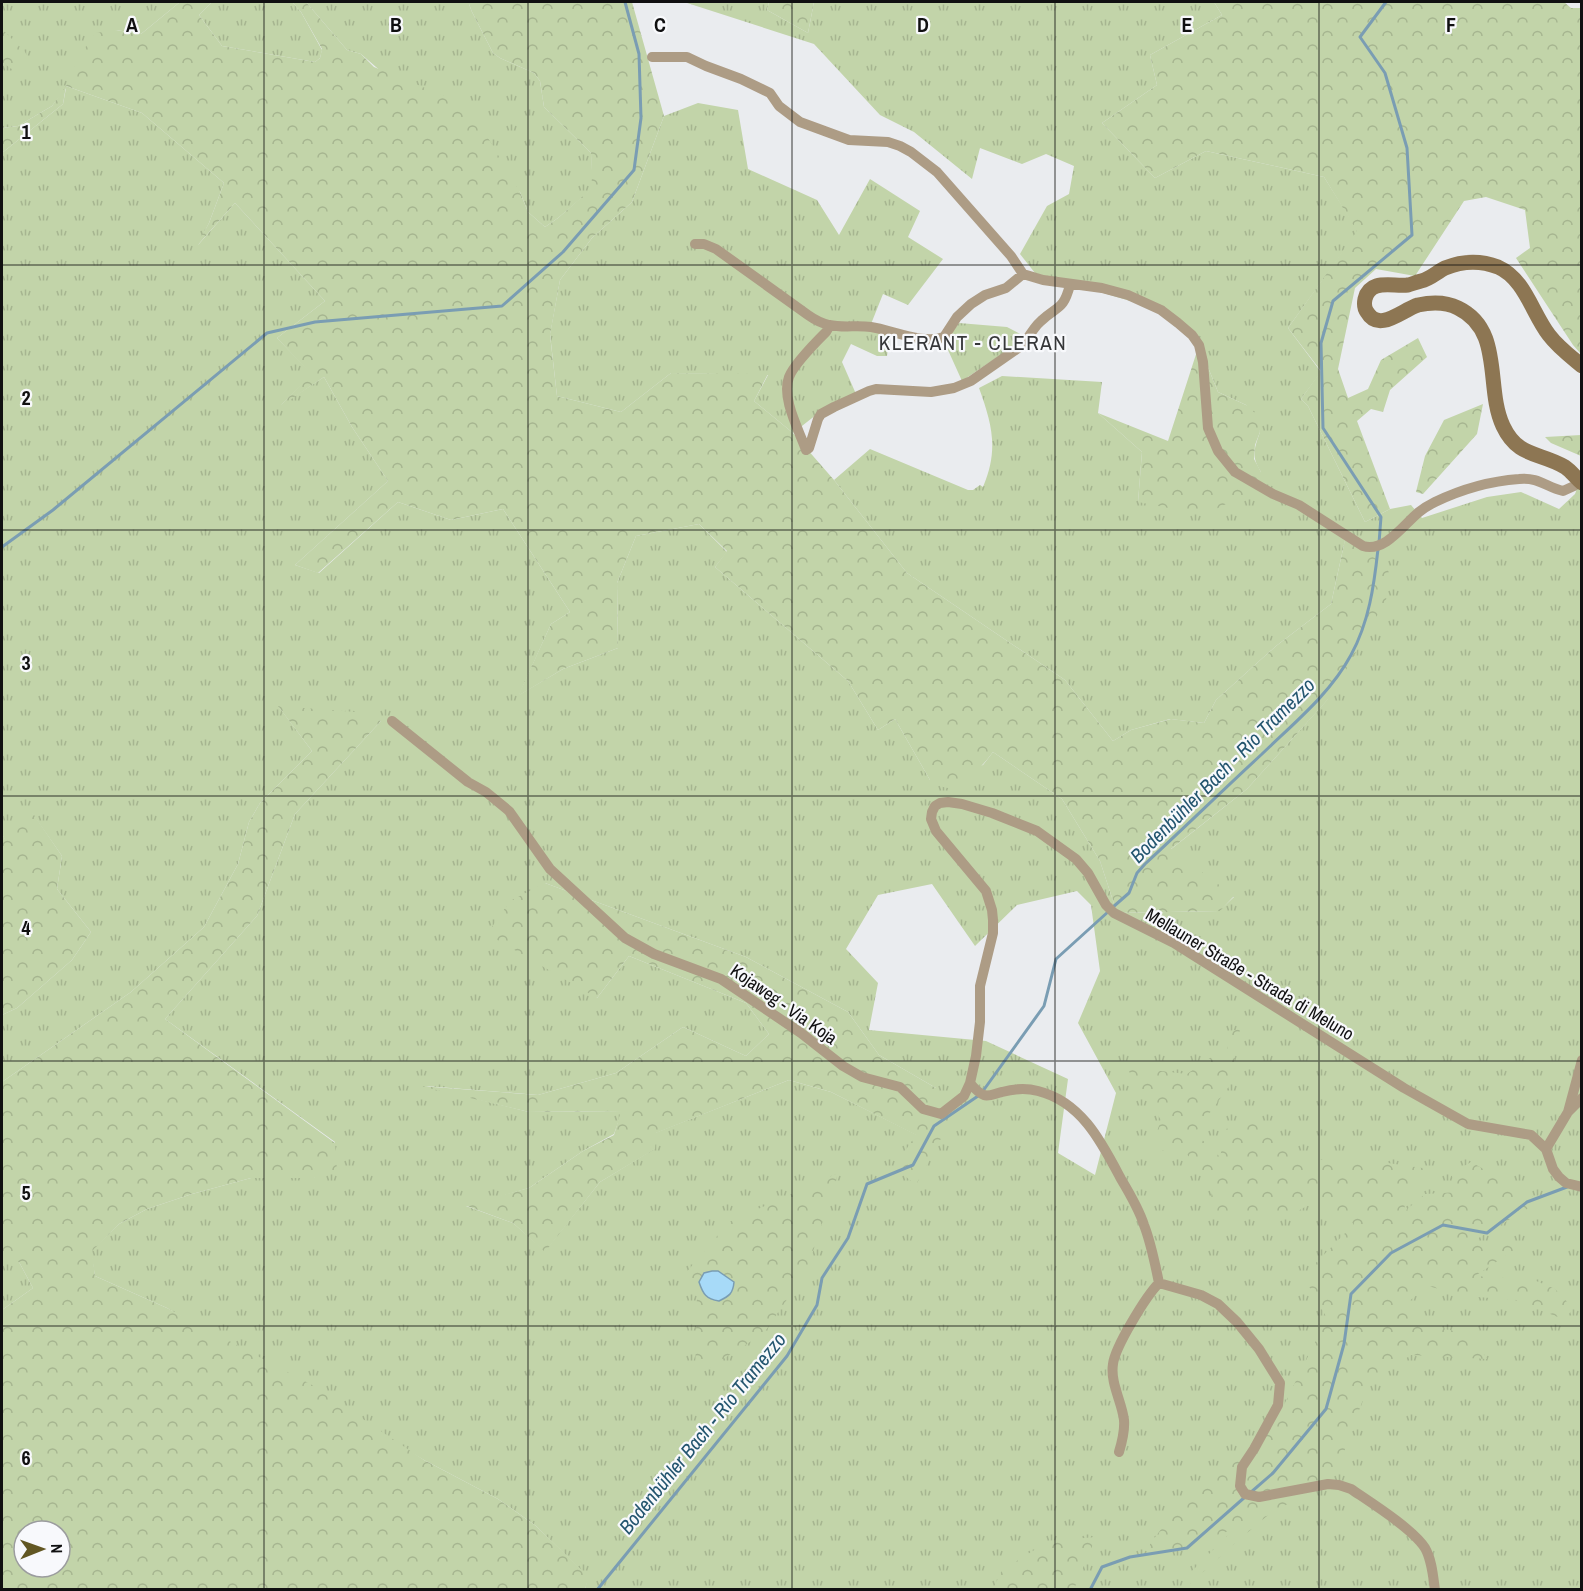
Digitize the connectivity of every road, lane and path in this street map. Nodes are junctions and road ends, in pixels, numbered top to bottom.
1 (652, 57) dead end
2 (695, 243) dead end
3 (1023, 274) junction
4 (1070, 285) junction
5 (830, 325) junction
6 (1581, 366) edge
7 (1580, 482) edge
8 (392, 721) dead end
9 (1581, 1060) edge
10 (976, 1089) junction
11 (1581, 1098) edge
12 (1568, 1112) junction
13 (1546, 1149) junction
14 (1579, 1187) edge
15 (1159, 1283) junction
16 (1119, 1452) dead end
17 (1436, 1590) edge

1 - 3 street
2 - 5 street
3 - 4 street
3 - 5 street
4 - 5 street
4 - 7 street
6 - 7 street
8 - 10 street, Kojaweg - Via Koja
9 - 12 street
10 - 13 street, Mellauner Straße - Strada di Meluno
10 - 15 street
11 - 12 street
12 - 13 street
13 - 14 street
15 - 16 street
15 - 17 street

